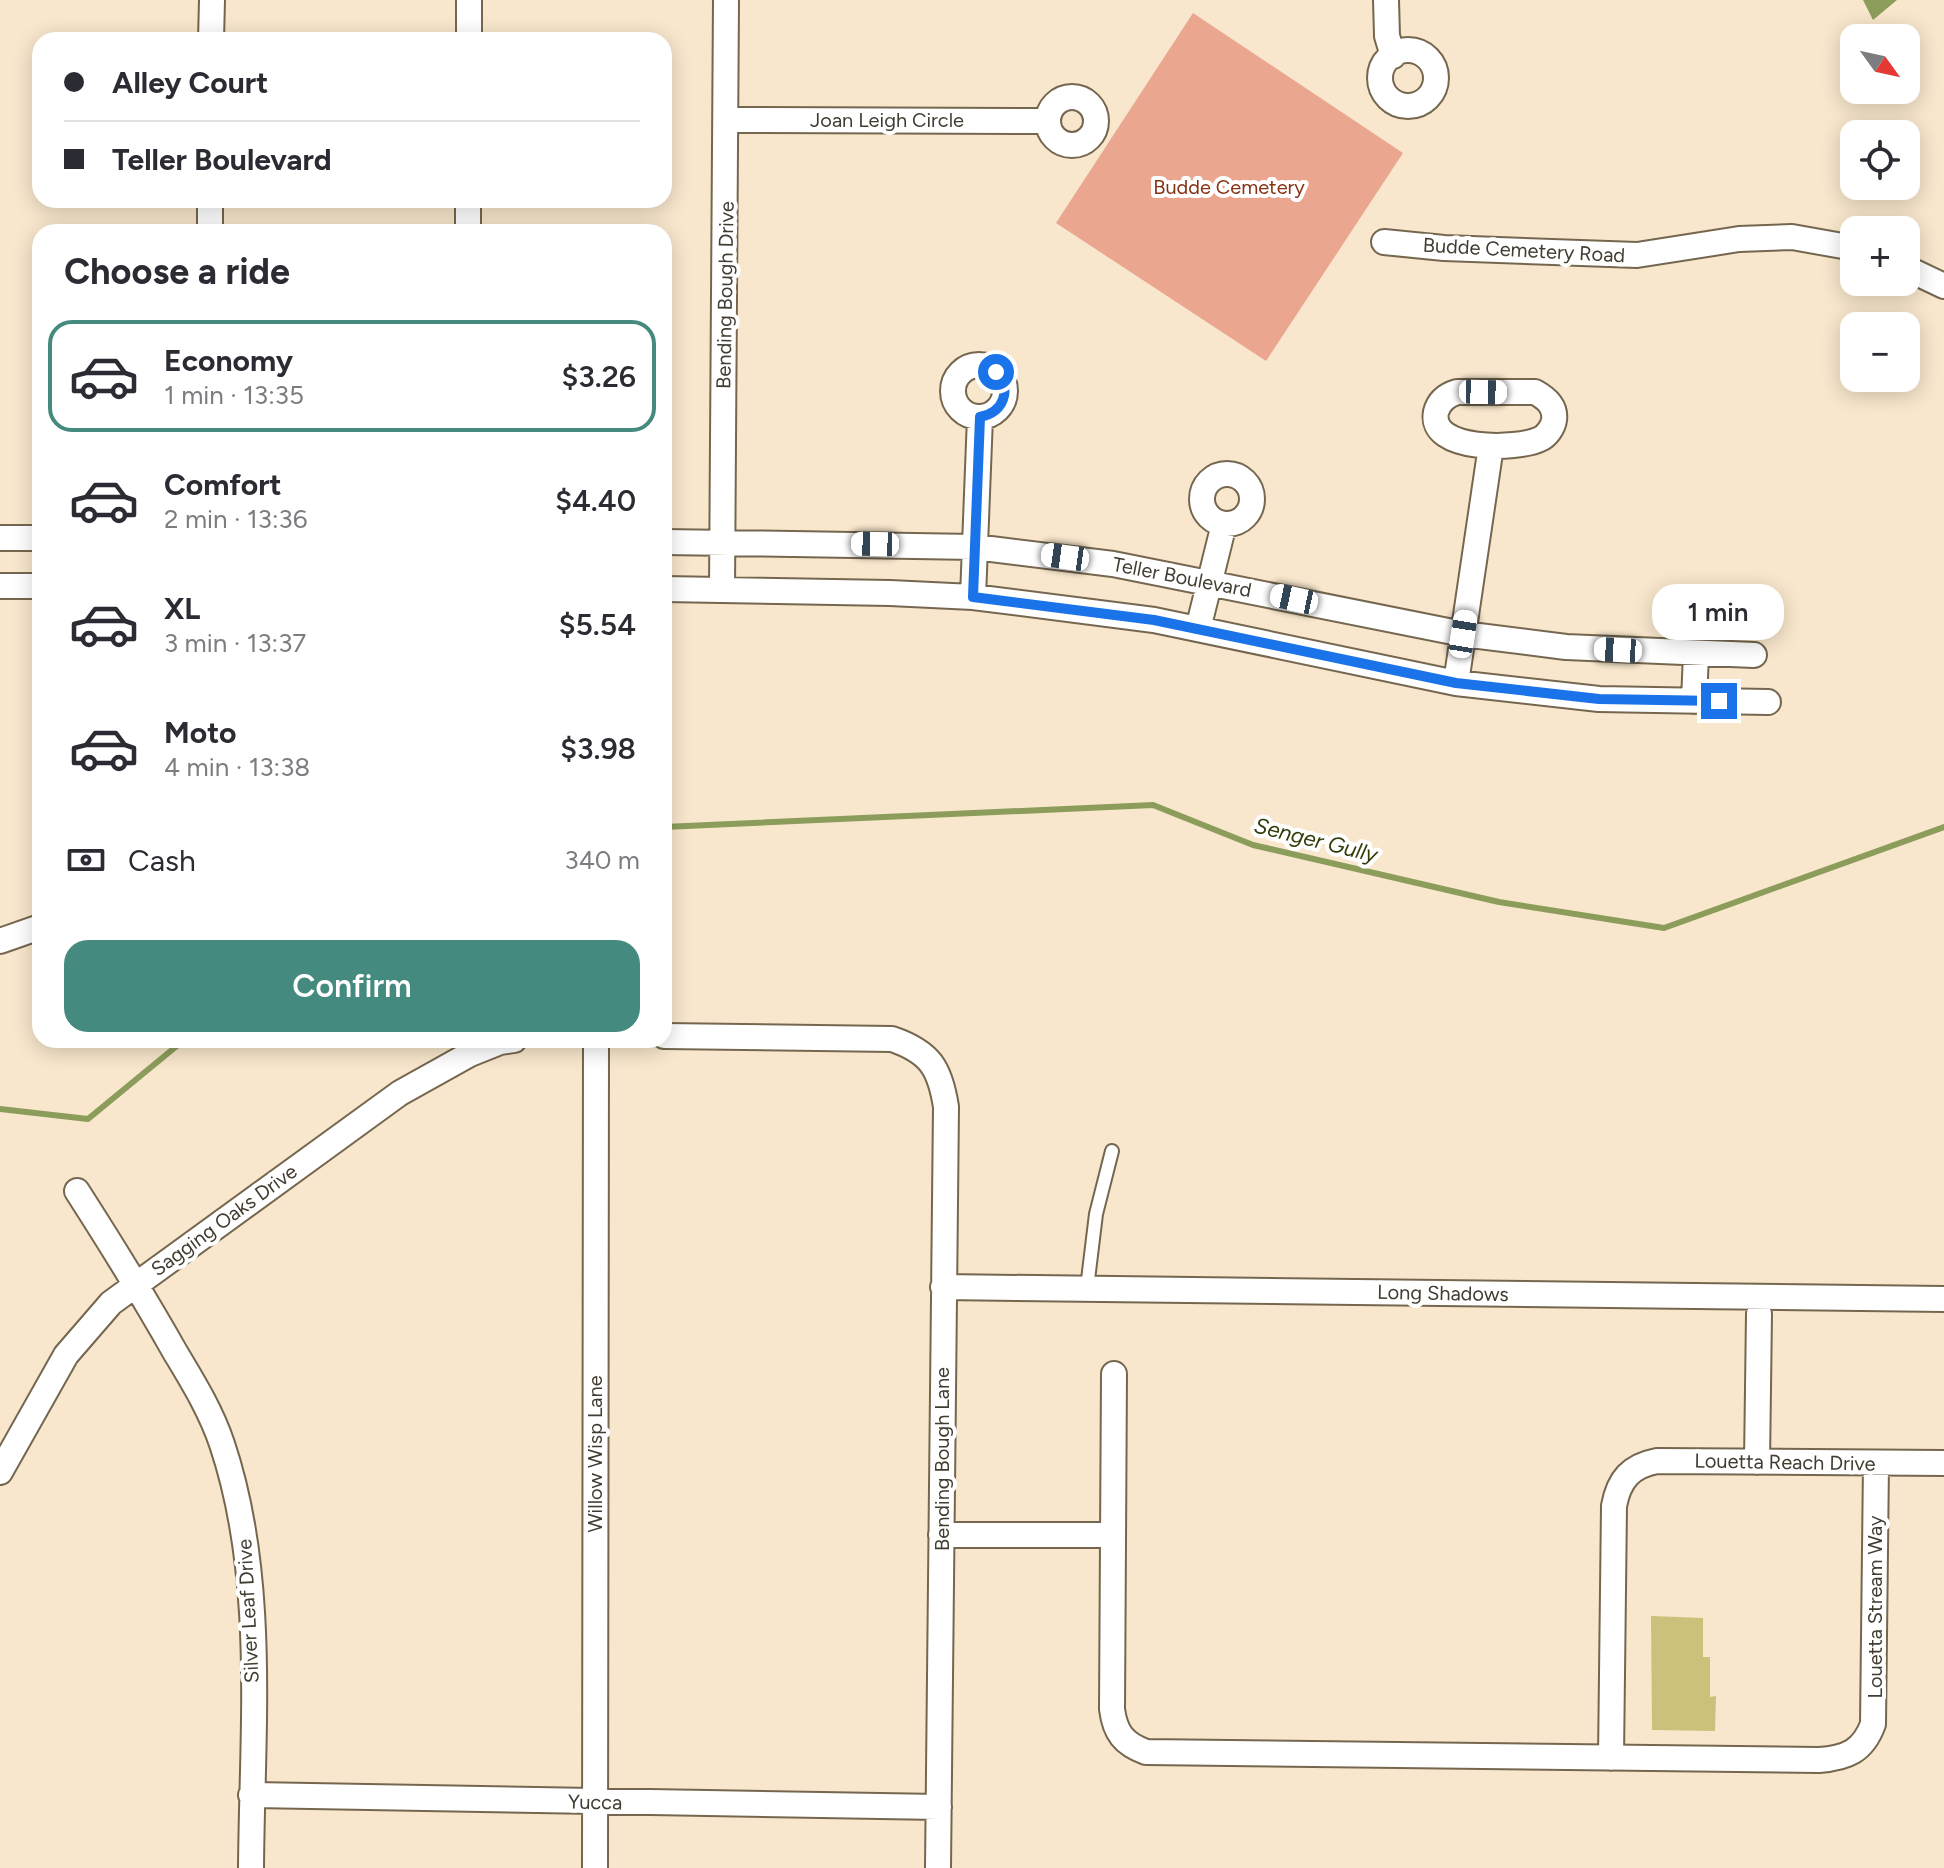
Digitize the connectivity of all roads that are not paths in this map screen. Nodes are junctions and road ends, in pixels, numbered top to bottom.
1 (212, 0) edge
2 (469, 0) edge
3 (726, 0) edge
4 (1386, 0) edge
5 (211, 32) edge
6 (469, 32) edge
7 (1393, 56) dead end
8 (726, 120) junction
9 (1047, 121) dead end
10 (1384, 242) dead end
11 (1840, 246) edge
12 (1920, 275) edge
13 (1944, 286) edge
14 (980, 417) dead end
15 (1491, 446) dead end
16 (1224, 524) dead end
17 (0, 538) edge
18 (32, 538) edge
19 (672, 542) edge
20 (722, 542) junction
21 (975, 547) junction
22 (1210, 582) junction
23 (0, 586) edge
24 (32, 586) edge
25 (672, 589) edge
26 (722, 590) junction
27 (973, 597) junction
28 (1198, 629) junction
29 (1463, 634) junction
30 (1696, 654) junction
31 (1754, 655) dead end
32 (1456, 683) junction
33 (1694, 701) junction
34 (1768, 702) dead end
35 (32, 930) edge
36 (0, 941) edge
37 (672, 1036) edge
38 (485, 1048) edge
39 (596, 1048) edge
40 (1112, 1151) dead end
41 (77, 1191) dead end
42 (136, 1283) junction
43 (943, 1287) junction
44 (1087, 1288) junction
45 (1944, 1299) edge
46 (1759, 1314) dead end
47 (1114, 1374) dead end
48 (1757, 1462) junction
49 (1876, 1463) junction
50 (1944, 1463) edge
51 (0, 1472) edge
52 (941, 1535) junction
53 (1113, 1535) junction
54 (1611, 1758) junction
55 (251, 1795) junction
56 (595, 1802) junction
57 (939, 1807) junction
58 (251, 1868) edge
59 (595, 1868) edge
60 (938, 1868) edge

1 - 5 street
2 - 6 street
3 - 8 street, Bending Bough Drive
4 - 7 street
8 - 9 street, Joan Leigh Circle
8 - 20 street, Bending Bough Drive
10 - 11 street, Budde Cemetery Road
12 - 13 street
14 - 21 street
15 - 29 street
16 - 22 street
17 - 18 street
19 - 20 street, Teller Boulevard
20 - 21 street, Teller Boulevard
20 - 26 street, Bending Bough Drive
21 - 22 street, Teller Boulevard
21 - 27 street
22 - 28 street
22 - 29 street, Teller Boulevard
23 - 24 street
25 - 26 street
26 - 27 street
27 - 28 street
28 - 32 street
29 - 30 street, Teller Boulevard
29 - 32 street
30 - 31 street, Teller Boulevard
30 - 33 street
32 - 33 street
33 - 34 street
35 - 36 street
37 - 43 street, Bending Bough Lane
38 - 42 street, Sagging Oaks Drive
39 - 56 street, Willow Wisp Lane
40 - 44 lane
41 - 42 street, Silver Leaf Drive
42 - 51 street, Sagging Oaks Drive
42 - 55 street, Silver Leaf Drive
43 - 44 street, Long Shadows
43 - 52 street, Bending Bough Lane
44 - 45 street, Long Shadows
46 - 48 street
47 - 53 street
48 - 49 street, Louetta Reach Drive
48 - 54 street, Louetta Reach Drive
49 - 50 street, Louetta Reach Drive
49 - 54 street, Louetta Stream Way
52 - 53 street
52 - 57 street, Bending Bough Lane
53 - 54 street
55 - 56 street, Yucca
55 - 58 street, Silver Leaf Drive
56 - 57 street, Yucca
56 - 59 street, Willow Wisp Lane
57 - 60 street, Bending Bough Lane

